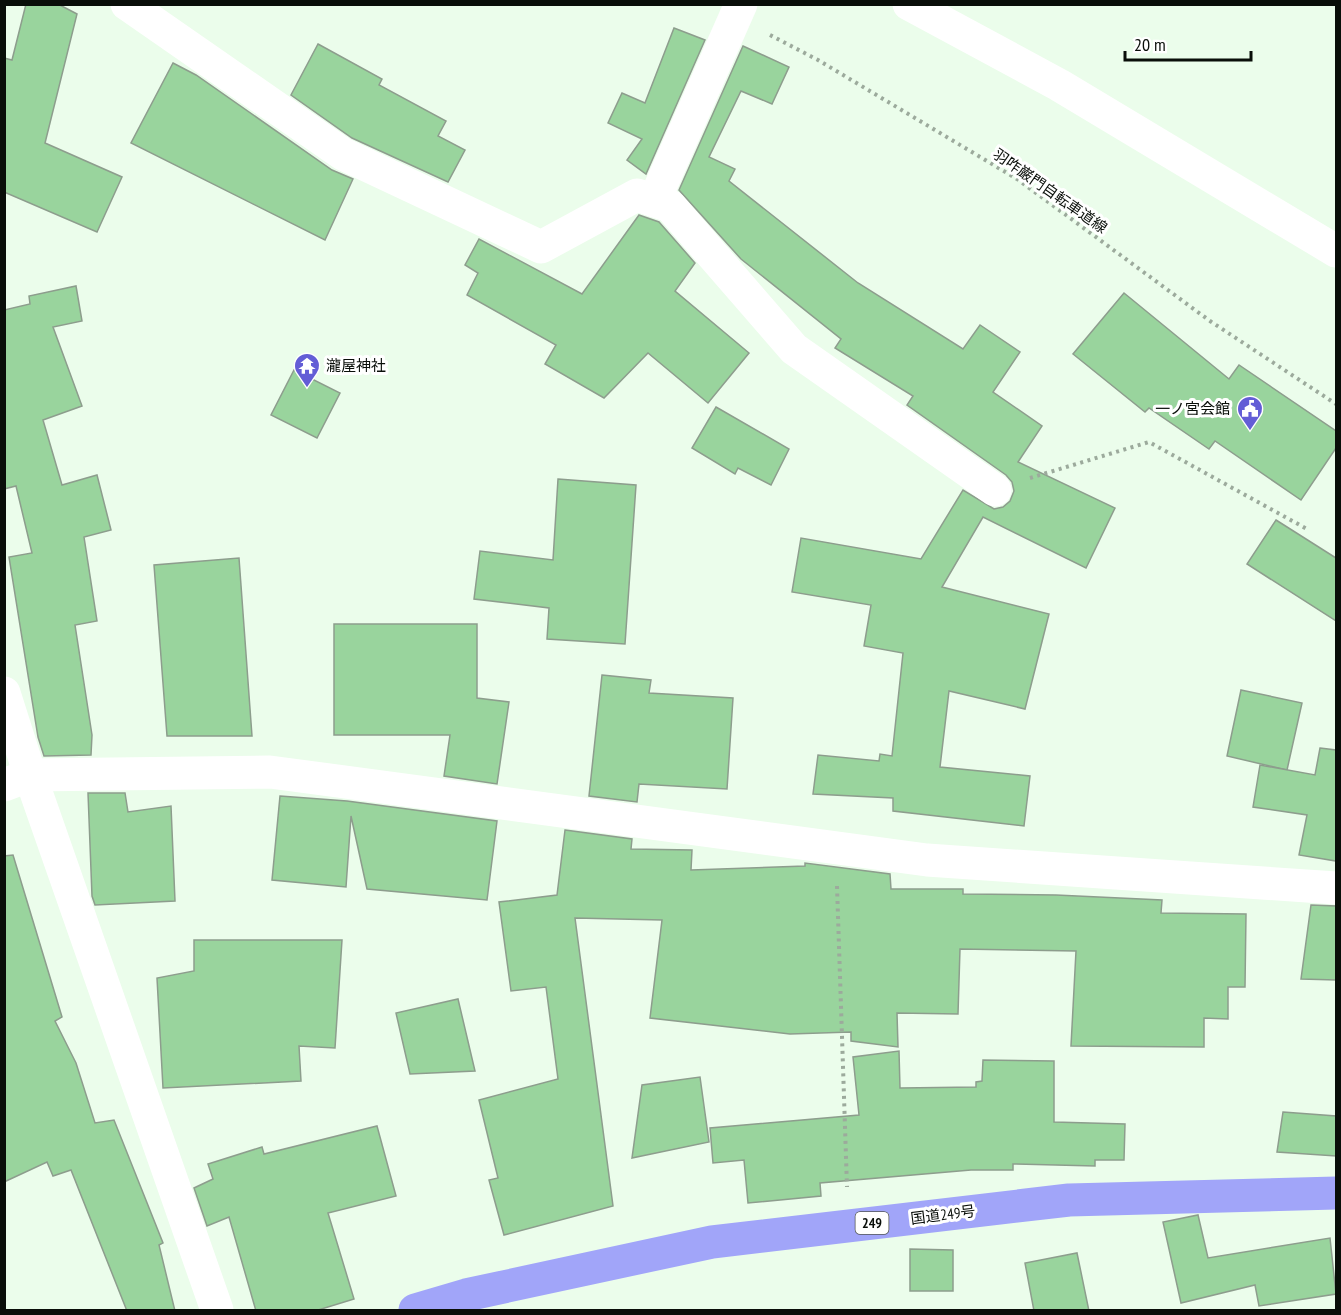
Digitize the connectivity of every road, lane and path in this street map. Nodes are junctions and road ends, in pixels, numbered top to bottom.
1 (127, 4) edge
2 (909, 4) edge
3 (738, 10) edge
4 (655, 199) junction
5 (1336, 251) edge
6 (1336, 404) edge
7 (995, 490) joint
8 (1307, 529) dead end
9 (4, 693) edge
10 (17, 780) edge
11 (836, 849) junction
12 (1336, 888) edge
13 (1336, 1193) edge
14 (848, 1226) junction
15 (217, 1311) edge
16 (414, 1311) edge

1 - 4 street
2 - 5 street
3 - 4 street
3 - 6 path, 羽咋巌門自転車道線
4 - 7 street
7 - 8 path
9 - 10 street
10 - 11 street
10 - 15 street
11 - 12 street
11 - 14 path
13 - 14 highway, 国道249号 / 249
14 - 16 highway, 国道249号 / 249

